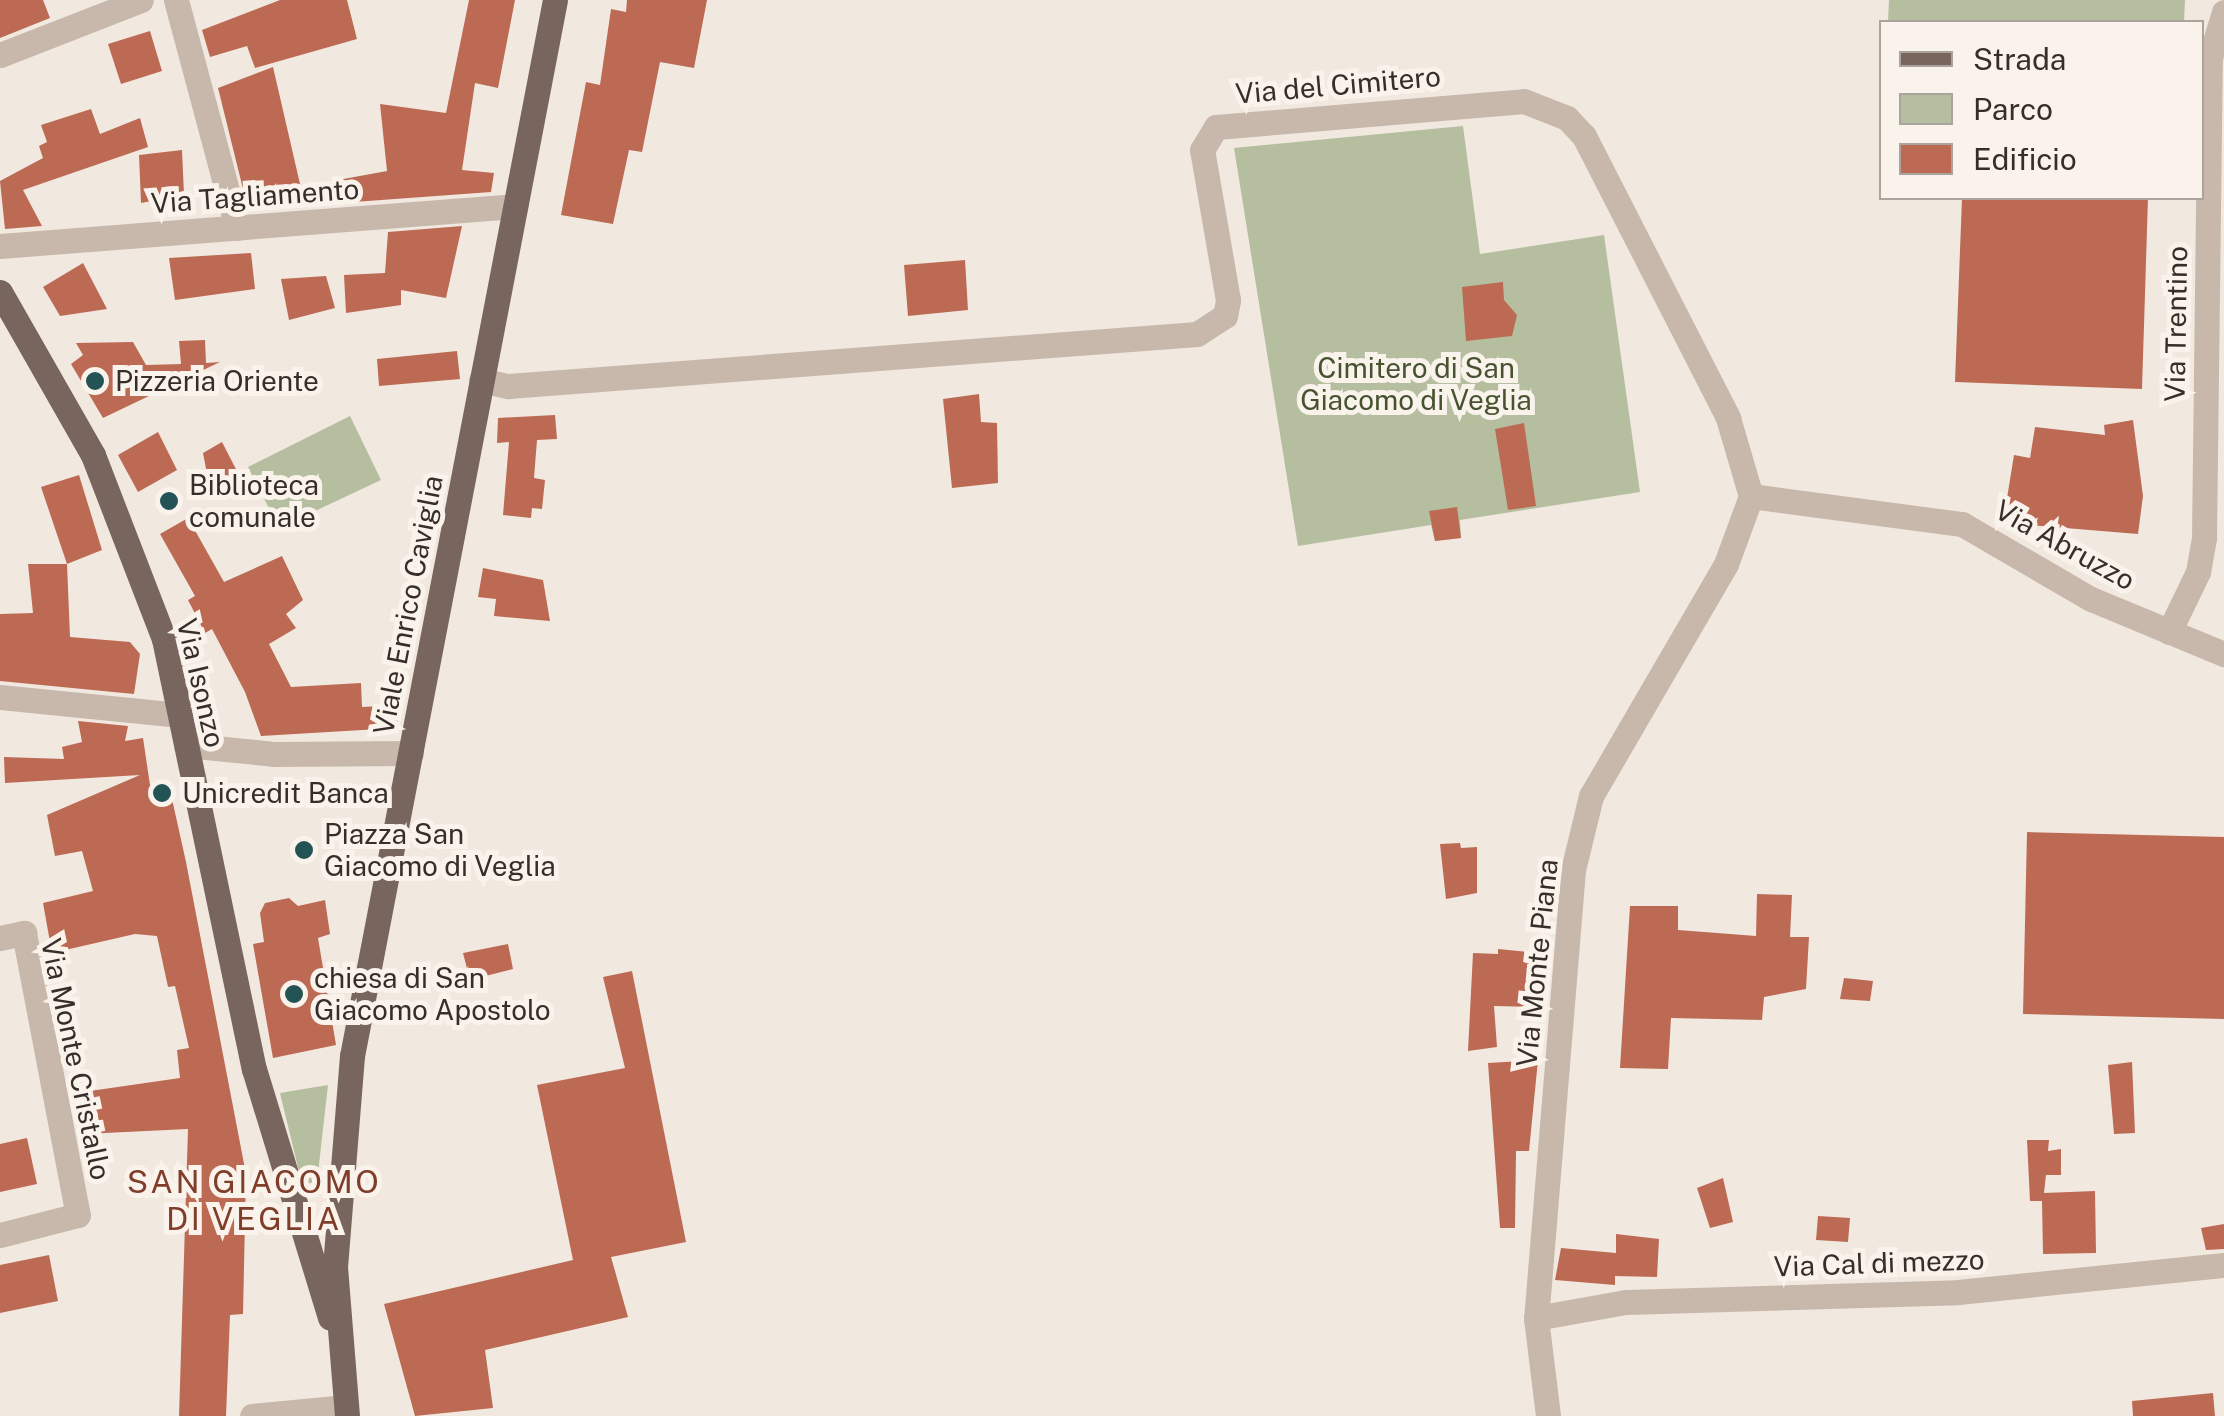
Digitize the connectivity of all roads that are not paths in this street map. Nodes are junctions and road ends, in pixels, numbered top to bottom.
1 (141, 0) edge
2 (176, 0) edge
3 (555, 0) edge
4 (2224, 12) edge
5 (0, 56) edge
6 (515, 206) junction
7 (237, 228) junction
8 (0, 246) edge
9 (0, 292) edge
10 (481, 380) junction
11 (1751, 496) junction
12 (2169, 632) junction
13 (2224, 654) edge
14 (0, 698) edge
15 (180, 715) junction
16 (186, 745) junction
17 (411, 753) junction
18 (0, 938) edge
19 (0, 1235) edge
20 (2224, 1265) edge
21 (1536, 1318) junction
22 (340, 1344) junction
23 (347, 1411) edge
24 (252, 1414) edge
25 (1548, 1416) edge

1 - 5 street
2 - 7 street
3 - 6 main road, Viale Enrico Caviglia
4 - 12 street, Via Trentino
6 - 7 street, Via Tagliamento
6 - 10 main road, Viale Enrico Caviglia
7 - 8 street, Via Tagliamento
9 - 15 main road, Via Isonzo
10 - 11 street, Via del Cimitero
10 - 17 main road, Viale Enrico Caviglia
11 - 12 street, Via Abruzzo
11 - 21 street, Via Monte Piana
12 - 13 street, Via Abruzzo
14 - 15 street
15 - 16 main road, Via Isonzo
16 - 17 street
16 - 22 main road, Via Isonzo
17 - 22 main road, Viale Enrico Caviglia
18 - 19 street, Via Monte Cristallo
20 - 21 street, Via Cal di mezzo
21 - 25 street, Via Monte Piana
22 - 23 main road
23 - 24 street

